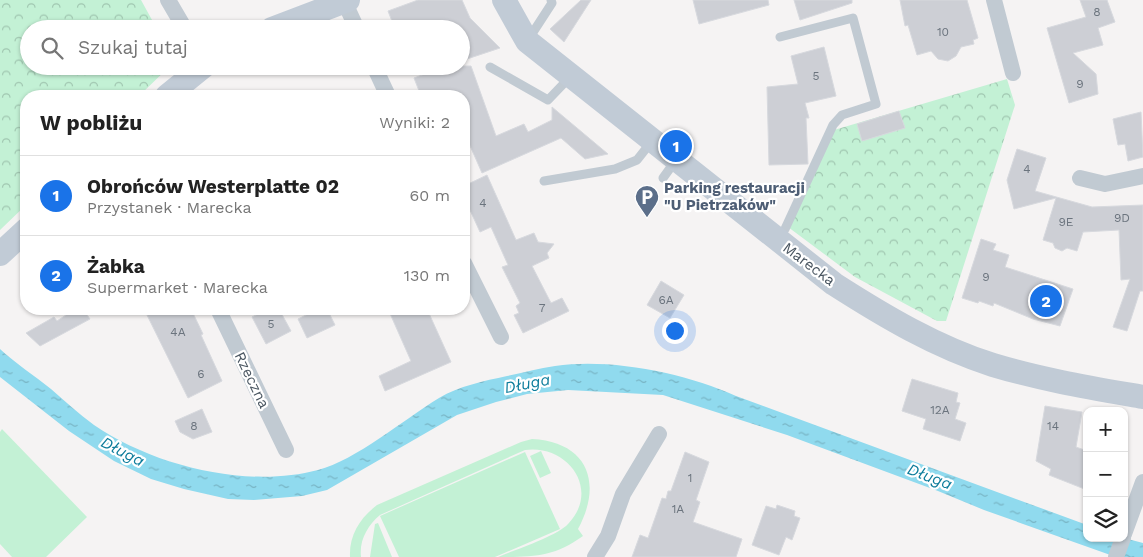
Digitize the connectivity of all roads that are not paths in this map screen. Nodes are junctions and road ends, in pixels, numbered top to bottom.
1 (168, 0) edge
2 (486, 0) edge
3 (504, 0) edge
4 (551, 0) edge
5 (994, 0) edge
6 (346, 1) edge
7 (180, 20) edge
8 (296, 20) edge
9 (353, 20) edge
10 (780, 37) dead end
11 (526, 39) junction
12 (490, 67) dead end
13 (1013, 73) dead end
14 (193, 75) edge
15 (378, 75) edge
16 (571, 76) junction
17 (174, 90) edge
18 (385, 90) edge
19 (653, 140) junction
20 (1143, 176) edge
21 (1080, 178) dead end
22 (544, 181) dead end
23 (785, 229) dead end
24 (20, 236) edge
25 (0, 254) edge
26 (470, 275) edge
27 (221, 315) edge
28 (501, 337) dead end
29 (1143, 397) edge
30 (659, 434) dead end
31 (286, 450) dead end
32 (1143, 482) edge
33 (1128, 524) edge
34 (1122, 542) edge
35 (595, 557) edge
36 (1116, 557) edge

1 - 7 street
2 - 11 street, Marecka
3 - 11 street, Marecka
4 - 11 lane
5 - 13 street
6 - 8 street
6 - 9 street
10 - 23 lane
11 - 16 street, Marecka
12 - 16 lane
14 - 17 street
15 - 18 street
16 - 19 street, Marecka
19 - 22 lane
19 - 29 street, Marecka
20 - 21 street
24 - 25 street
26 - 28 street
27 - 31 street, Rzeczna
30 - 35 street
32 - 33 street
34 - 36 street

